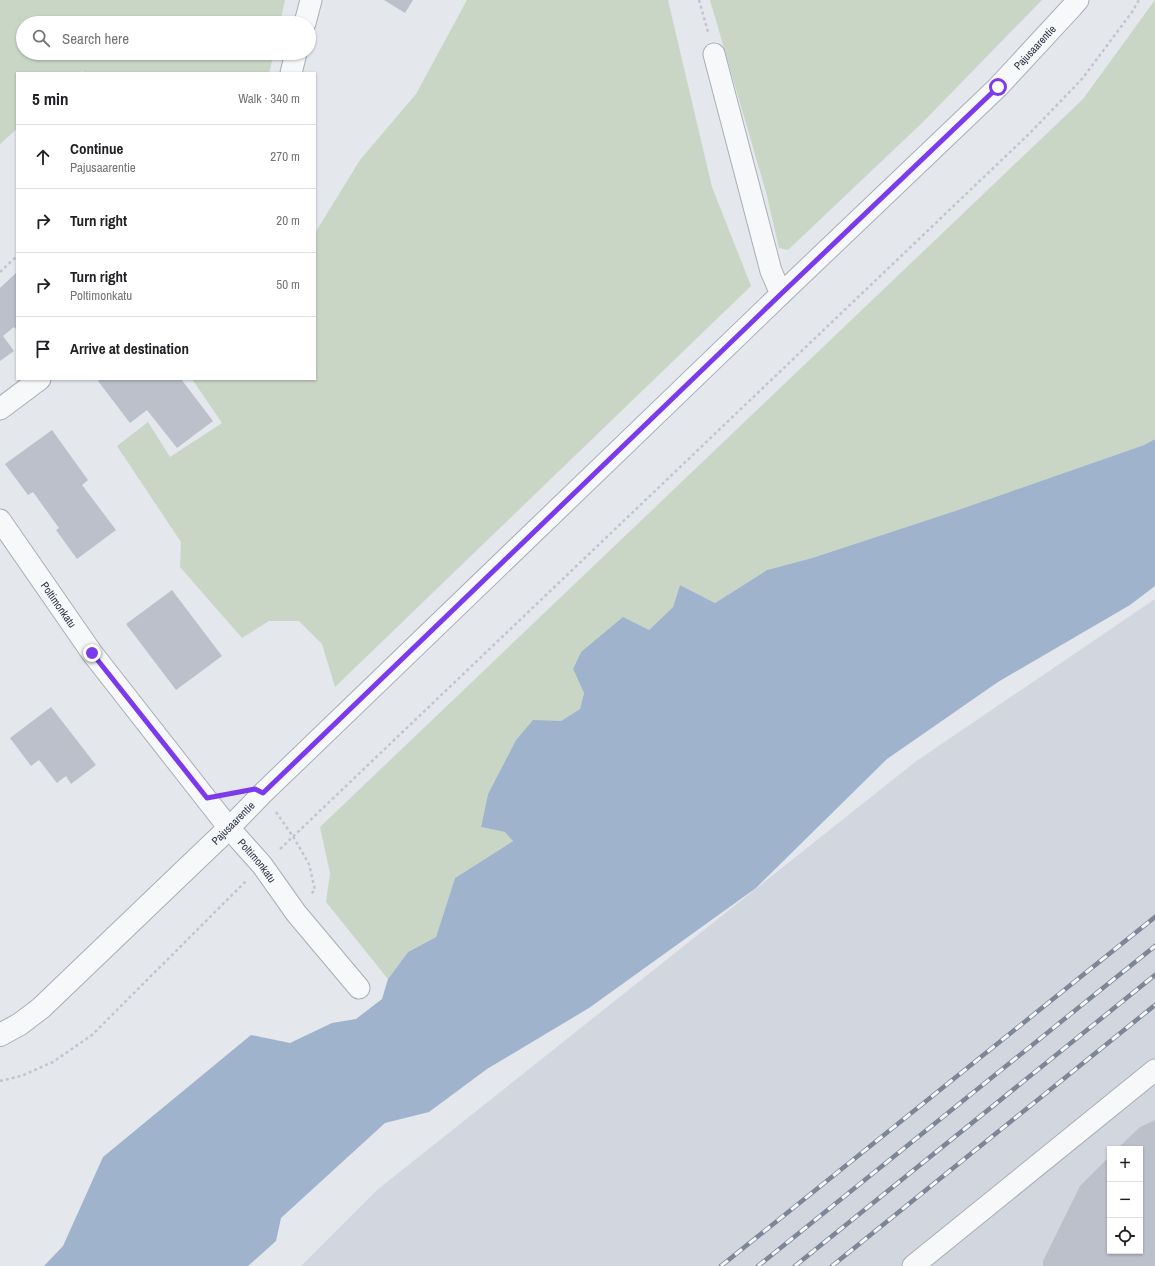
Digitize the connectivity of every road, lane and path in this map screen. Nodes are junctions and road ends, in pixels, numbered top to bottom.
1 (311, 0) edge
2 (699, 0) edge
3 (1078, 0) edge
4 (1139, 0) edge
5 (306, 16) edge
6 (714, 54) joint
7 (294, 60) edge
8 (291, 72) edge
9 (16, 257) edge
10 (0, 272) edge
11 (781, 294) junction
12 (39, 380) edge
13 (0, 409) edge
14 (0, 520) edge
15 (263, 793) junction
16 (229, 828) junction
17 (294, 838) junction
18 (262, 865) junction
19 (296, 913) junction
20 (358, 988) dead end
21 (0, 1035) edge
22 (1155, 1070) edge
23 (0, 1081) edge
24 (913, 1266) edge

1 - 5 street
2 - 6 path
3 - 11 street, Pajusaarentie
4 - 17 path
6 - 11 street
7 - 8 street
9 - 10 path
11 - 15 street, Pajusaarentie
12 - 13 street
14 - 16 street, Poltimonkatu
15 - 16 street, Pajusaarentie
15 - 17 path
16 - 18 street, Poltimonkatu
16 - 21 street, Pajusaarentie
17 - 18 path
17 - 19 path
18 - 19 street, Poltimonkatu
18 - 23 path
19 - 20 street, Poltimonkatu
22 - 24 street

